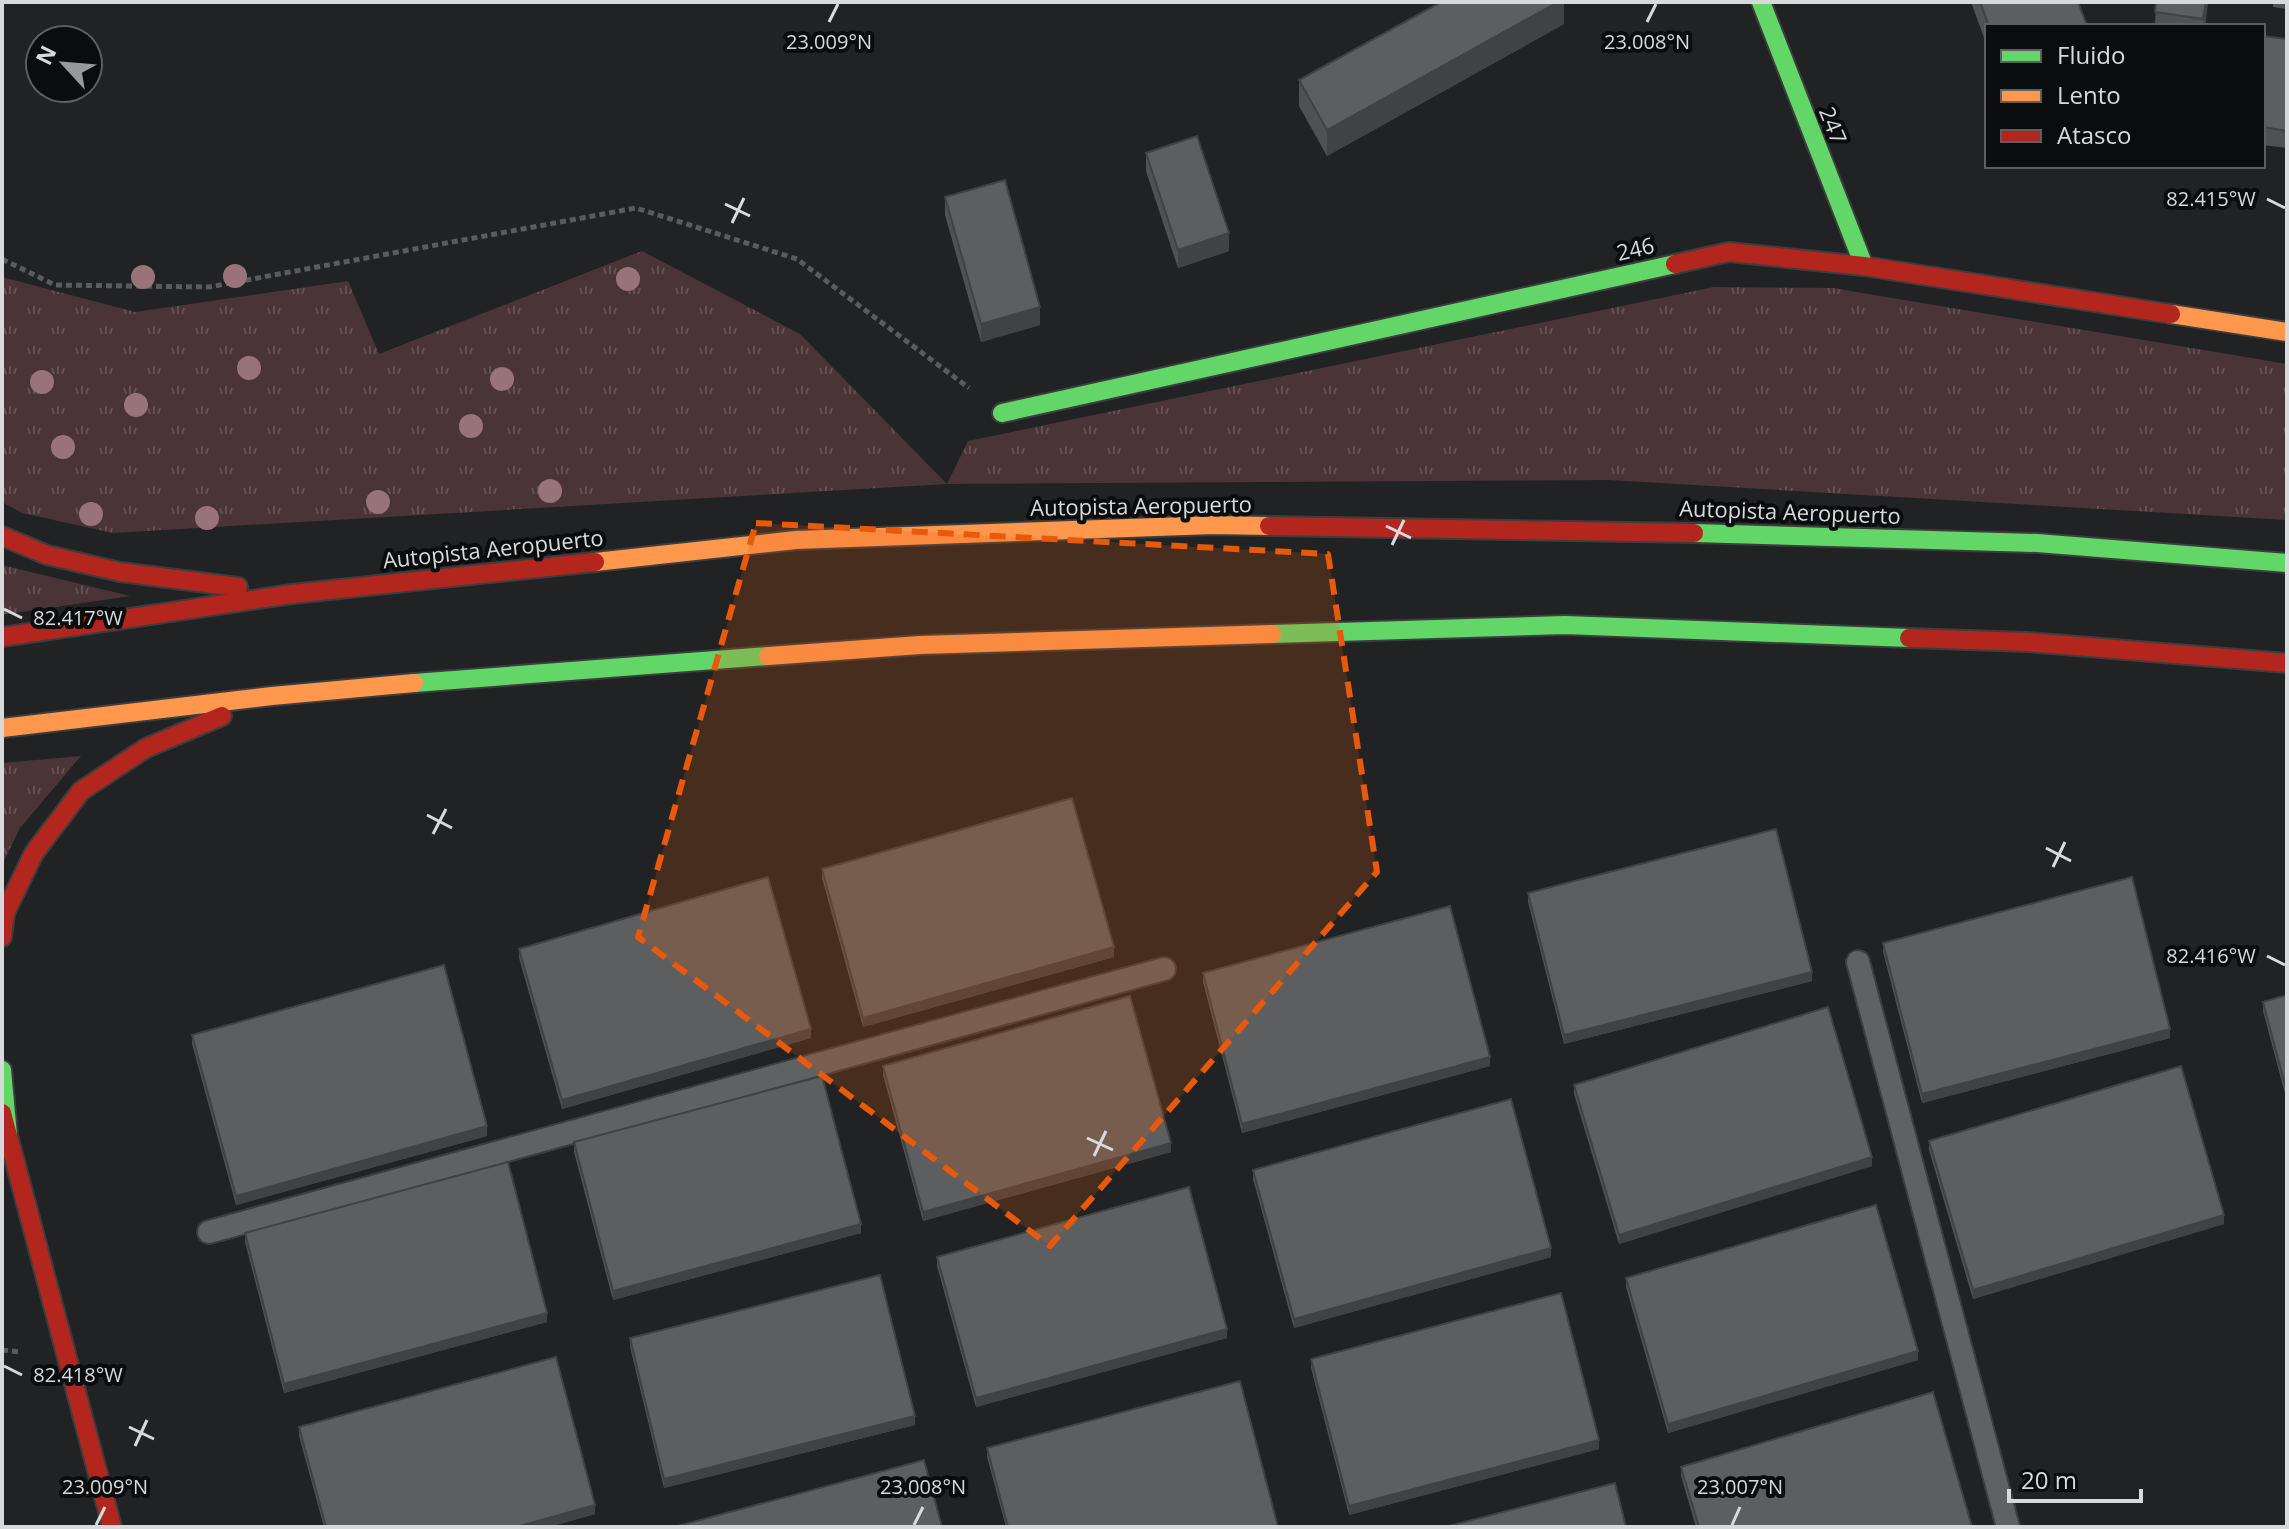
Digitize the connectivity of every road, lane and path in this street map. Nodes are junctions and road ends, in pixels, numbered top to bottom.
1 (1761, 2) edge
2 (2, 259) edge
3 (1864, 266) junction
4 (2287, 332) edge
5 (1002, 413) joint
6 (2, 536) edge
7 (2287, 563) edge
8 (292, 594) junction
9 (2, 637) edge
10 (2287, 663) edge
11 (272, 696) junction
12 (2, 728) edge
13 (2, 937) edge
14 (1858, 962) dead end
15 (1164, 969) dead end
16 (2, 1070) edge
17 (2, 1113) edge
18 (8, 1135) junction
19 (209, 1232) dead end
20 (112, 1527) edge
21 (2008, 1527) edge

1 - 3 main road, 247
2 - 5 path
3 - 4 main road, 246
3 - 5 main road, 246
6 - 8 main road
7 - 8 main road, Autopista Aeropuerto
8 - 9 main road, Autopista Aeropuerto
10 - 11 main road
11 - 12 main road
11 - 13 main road
14 - 21 lane
15 - 19 lane
16 - 18 main road
17 - 18 main road
18 - 20 main road

